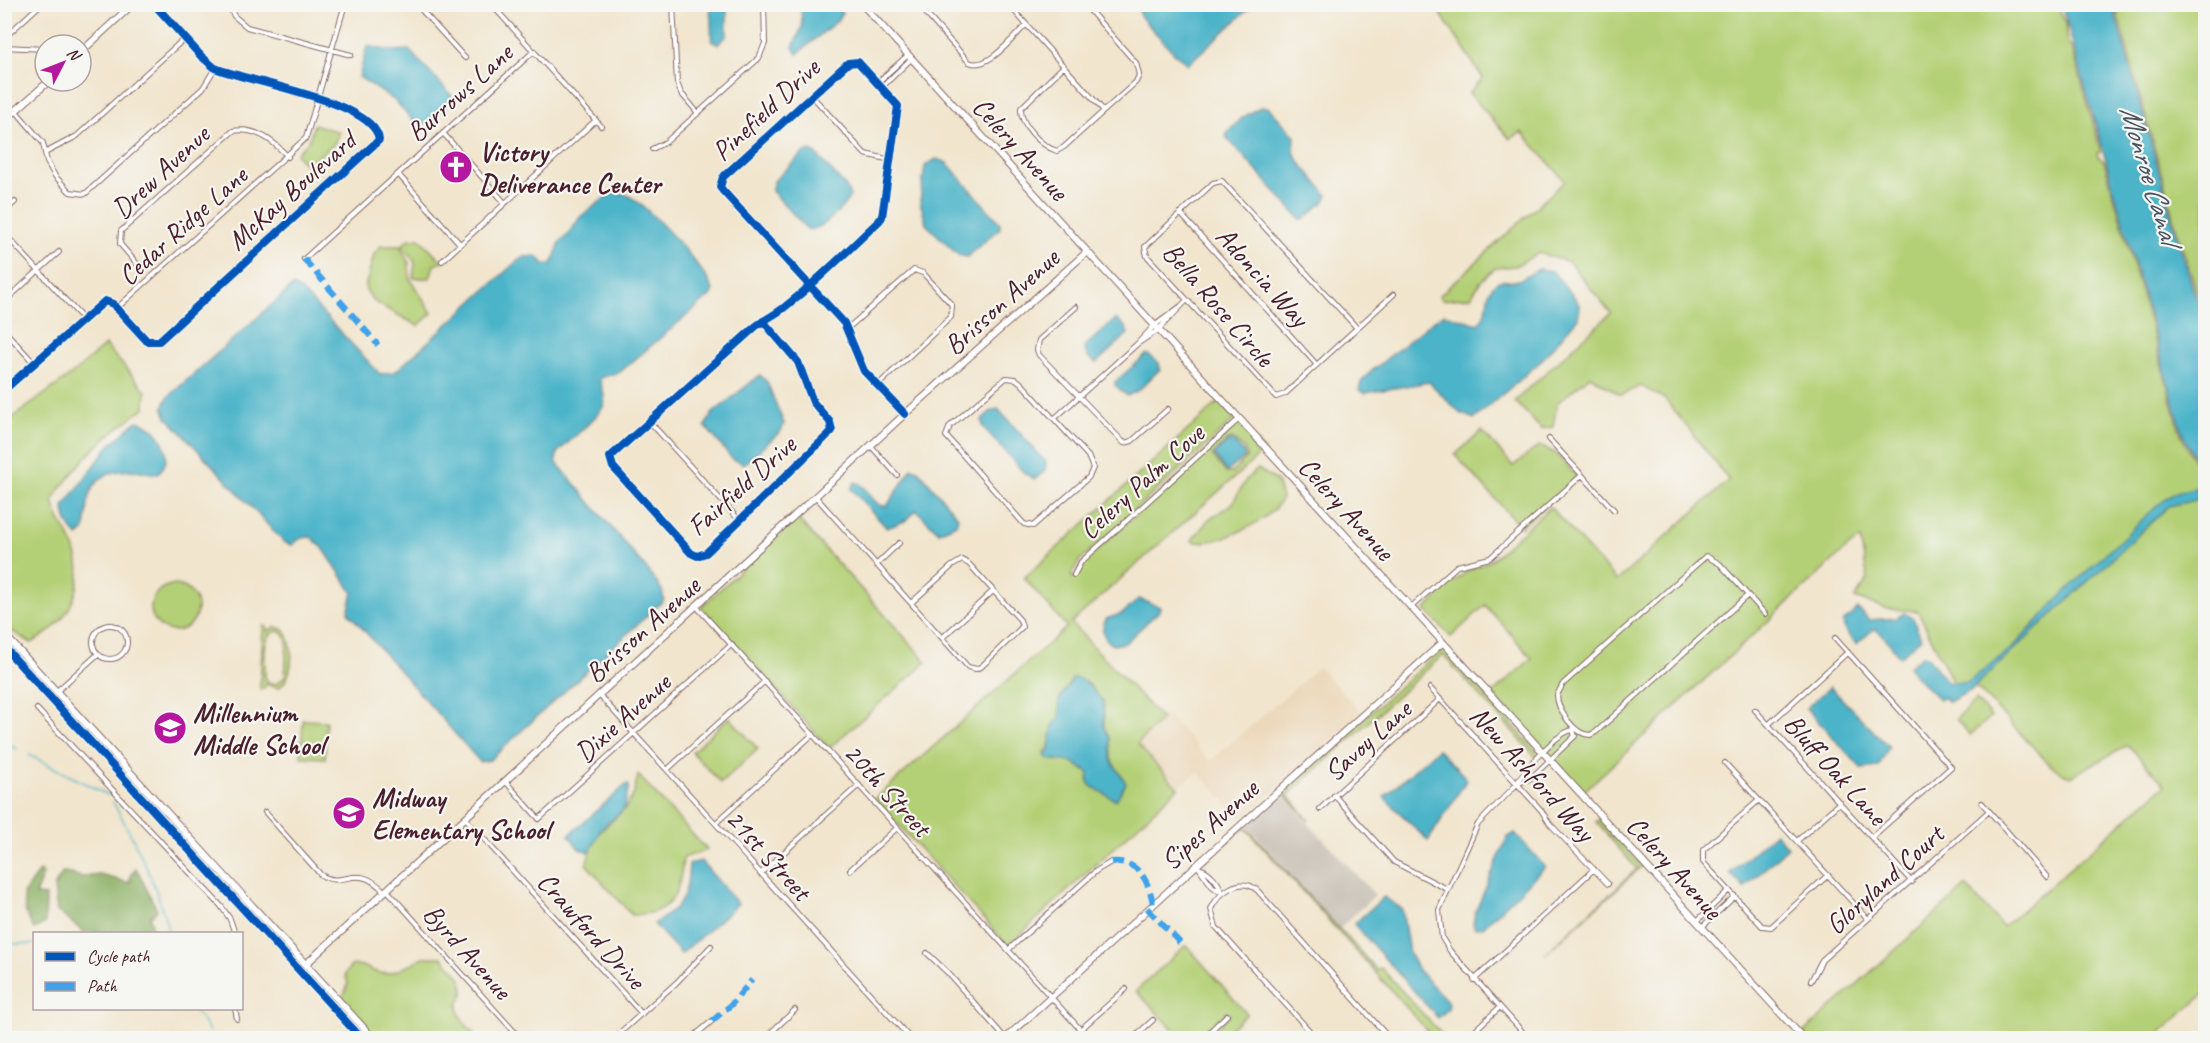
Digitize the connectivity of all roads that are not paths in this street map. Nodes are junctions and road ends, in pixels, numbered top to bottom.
1 (41, 4) edge
2 (133, 4) edge
3 (154, 4) edge
4 (228, 4) edge
5 (345, 4) edge
6 (354, 4) edge
7 (385, 4) edge
8 (416, 4) edge
9 (491, 4) edge
10 (673, 4) edge
11 (764, 4) edge
12 (862, 4) edge
13 (924, 4) edge
14 (1008, 4) edge
15 (1087, 6) edge
16 (1026, 25) junction
17 (4, 38) edge
18 (184, 38) junction
19 (93, 40) edge
20 (4, 47) edge
21 (33, 48) edge
22 (332, 50) junction
23 (534, 51) junction
24 (351, 55) dead end
25 (910, 57) junction
26 (465, 58) dead end
27 (1064, 66) junction
28 (215, 68) junction
29 (878, 82) junction
30 (882, 87) junction
31 (36, 93) edge
32 (812, 96) junction
33 (319, 99) junction
34 (16, 111) junction
35 (1104, 111) junction
36 (699, 113) junction
37 (596, 120) junction
38 (4, 121) edge
39 (601, 126) dead end
40 (443, 133) junction
41 (652, 149) dead end
42 (45, 153) junction
43 (288, 157) junction
44 (891, 160) junction
45 (399, 174) junction
46 (15, 202) dead end
47 (505, 203) junction
48 (4, 212) edge
49 (1180, 213) junction
50 (4, 233) edge
51 (460, 244) junction
52 (59, 252) dead end
53 (1087, 252) junction
54 (304, 259) dead end
55 (442, 261) dead end
56 (138, 265) dead end
57 (39, 270) junction
58 (809, 286) junction
59 (1394, 294) dead end
60 (1187, 300) junction
61 (4, 302) edge
62 (1076, 307) dead end
63 (117, 308) junction
64 (83, 319) junction
65 (763, 321) junction
66 (848, 328) junction
67 (1156, 328) junction
68 (1357, 328) junction
69 (4, 330) edge
70 (34, 363) junction
71 (1317, 365) junction
72 (878, 385) junction
73 (4, 390) edge
74 (1079, 397) junction
75 (1168, 409) dead end
76 (905, 414) junction
77 (1054, 419) junction
78 (1239, 419) junction
79 (649, 421) junction
80 (1549, 439) dead end
81 (871, 446) junction
82 (897, 475) dead end
83 (1582, 475) junction
84 (816, 497) junction
85 (1614, 510) dead end
86 (740, 521) junction
87 (899, 543) dead end
88 (876, 565) junction
89 (1074, 575) dead end
90 (993, 591) junction
91 (1748, 595) junction
92 (911, 603) junction
93 (698, 607) junction
94 (1409, 608) junction
95 (1765, 614) dead end
96 (4, 634) edge
97 (942, 638) junction
98 (1835, 638) dead end
99 (1442, 643) junction
100 (732, 644) junction
101 (4, 647) edge
102 (1848, 652) junction
103 (98, 654) junction
104 (765, 681) junction
105 (1430, 688) dead end
106 (56, 692) junction
107 (600, 696) junction
108 (1440, 699) junction
109 (37, 709) dead end
110 (1755, 710) dead end
111 (1769, 724) junction
112 (1574, 729) junction
113 (634, 733) junction
114 (813, 734) junction
115 (1559, 738) junction
116 (1566, 745) junction
117 (1542, 753) junction
118 (1549, 761) junction
119 (1725, 763) dead end
120 (668, 769) junction
121 (506, 782) junction
122 (1517, 784) junction
123 (859, 785) junction
124 (1334, 795) junction
125 (1759, 800) junction
126 (1840, 802) junction
127 (1982, 803) dead end
128 (1320, 809) dead end
129 (1989, 810) junction
130 (264, 812) dead end
131 (466, 819) junction
132 (716, 823) junction
133 (897, 828) junction
134 (1872, 837) junction
135 (1797, 841) junction
136 (1111, 862) dead end
137 (1198, 867) junction
138 (1594, 869) junction
139 (850, 870) dead end
140 (760, 874) junction
141 (1828, 875) junction
142 (1212, 877) junction
143 (2048, 877) dead end
144 (1207, 881) junction
145 (1912, 882) junction
146 (1608, 884) dead end
147 (1447, 889) junction
148 (1729, 890) junction
149 (386, 891) junction
150 (1222, 893) junction
151 (1734, 896) junction
152 (1713, 906) junction
153 (1719, 911) junction
154 (1868, 919) junction
155 (1696, 921) junction
156 (1701, 927) junction
157 (235, 932) edge
158 (711, 946) dead end
159 (1008, 950) junction
160 (927, 953) dead end
161 (306, 964) junction
162 (1474, 980) junction
163 (1811, 981) dead end
164 (1126, 989) dead end
165 (1050, 997) junction
166 (1500, 1007) junction
167 (235, 1010) edge
168 (795, 1010) dead end
169 (642, 1014) junction
170 (1227, 1015) dead end
171 (237, 1019) dead end
172 (1153, 1020) dead end
173 (712, 1021) dead end
174 (1080, 1030) junction
175 (1475, 1030) dead end
176 (1799, 1037) edge
177 (361, 1038) edge
178 (373, 1038) edge
179 (520, 1038) edge
180 (614, 1038) edge
181 (692, 1038) edge
182 (765, 1038) edge
183 (910, 1038) edge
184 (1005, 1038) edge
185 (1088, 1038) edge
186 (1133, 1038) edge
187 (1203, 1038) edge
188 (1316, 1038) edge
189 (1389, 1038) edge
190 (1528, 1038) edge

1 - 17 street
2 - 19 main road
3 - 18 street, McKay Boulevard
4 - 22 street
5 - 22 street, Cedar Ridge Lane
6 - 7 street
8 - 26 street
9 - 23 street
10 - 36 street
11 - 36 street
12 - 25 main road, Celery Avenue
13 - 16 street
14 - 16 street
15 - 35 street
16 - 27 street
18 - 28 street, McKay Boulevard
18 - 42 street
20 - 21 street
22 - 24 street
22 - 33 street, Cedar Ridge Lane
23 - 37 street
23 - 40 street, Burrows Lane
25 - 29 street
25 - 30 street
25 - 53 main road, Celery Avenue
27 - 35 street
27 - 35 street
28 - 33 street, McKay Boulevard
28 - 42 street
29 - 30 street, Fairfield Drive
29 - 32 street, Pinefield Drive
30 - 44 street, Fairfield Drive
31 - 34 main road
32 - 44 street
32 - 58 street, Pinefield Drive
33 - 43 street, Cedar Ridge Lane
33 - 63 street, McKay Boulevard
34 - 38 main road
34 - 42 street
36 - 41 street
37 - 39 street
37 - 47 street
40 - 45 street, Burrows Lane
40 - 47 street
43 - 56 street, Drew Avenue
43 - 63 street, Cedar Ridge Lane
44 - 58 street, Fairfield Drive
45 - 51 street
45 - 54 street, Burrows Lane
46 - 48 street
47 - 51 street
49 - 60 street, Bella Rose Circle
49 - 68 street, Bella Rose Circle
49 - 71 street, Adoncia Way
50 - 57 street
51 - 55 street
52 - 57 street
53 - 67 main road, Celery Avenue
53 - 76 main road, Brisson Avenue
57 - 61 street
57 - 64 street
58 - 65 street, Fairfield Drive
58 - 66 street, Pinefield Drive
59 - 68 street, Bella Rose Circle
60 - 67 street
60 - 71 street, Bella Rose Circle
62 - 74 street
63 - 64 street
64 - 70 street
65 - 79 street, Fairfield Drive
65 - 86 street, Fairfield Drive
66 - 72 street, Pinefield Drive
66 - 72 street
67 - 74 street
67 - 78 main road, Celery Avenue
68 - 71 street, Bella Rose Circle
69 - 70 street
70 - 73 street
72 - 76 street, Pinefield Drive
74 - 75 street
74 - 77 street
76 - 81 main road, Brisson Avenue
77 - 77 street
78 - 89 street, Celery Palm Cove
78 - 94 main road, Celery Avenue
79 - 86 street
79 - 86 street, Fairfield Drive
80 - 83 street
81 - 82 street
81 - 84 main road, Brisson Avenue
83 - 85 street
83 - 94 street
84 - 88 street
84 - 93 main road, Brisson Avenue
87 - 88 street
88 - 92 street
90 - 92 street
90 - 97 street
90 - 97 street
91 - 95 street
91 - 112 street
91 - 112 street
92 - 97 street
93 - 100 street, 20th Street
93 - 107 main road, Brisson Avenue
94 - 99 main road, Celery Avenue
96 - 106 main road
98 - 102 street
99 - 117 main road, Celery Avenue
99 - 137 main road, Sipes Avenue
100 - 104 street, 20th Street
100 - 113 street, Dixie Avenue
101 - 177 main road
102 - 111 street
102 - 134 street
103 - 103 street
103 - 106 street
104 - 114 street, 20th Street
104 - 120 street
105 - 108 street, New Ashford Way
106 - 161 main road
107 - 113 street, 21st Street
107 - 121 main road, Brisson Avenue
108 - 122 street, New Ashford Way
108 - 124 street, Savoy Lane
109 - 157 street
110 - 111 street, Bluff Oak Lane
111 - 126 street, Bluff Oak Lane
112 - 115 street
112 - 116 street
113 - 120 street, 21st Street
113 - 121 street, Dixie Avenue
114 - 123 street, 20th Street
114 - 132 street
115 - 116 street
115 - 117 street
116 - 118 street
117 - 118 main road, Celery Avenue
117 - 122 street
118 - 122 street
118 - 155 main road, Celery Avenue
119 - 125 street
120 - 132 street, 21st Street
121 - 131 main road, Brisson Avenue
122 - 138 street, New Ashford Way
122 - 147 street
123 - 133 street, 20th Street
123 - 140 street
124 - 128 street, Savoy Lane
124 - 147 street
125 - 135 street
125 - 148 street
126 - 134 street, Bluff Oak Lane
126 - 135 street
127 - 129 street
129 - 143 street
129 - 145 street, Gloryland Court
130 - 149 street, Byrd Avenue
131 - 149 main road, Brisson Avenue
131 - 169 street, Crawford Drive
132 - 140 street, 21st Street
133 - 139 street
133 - 159 street, 20th Street
134 - 145 street, Bluff Oak Lane
135 - 141 street
136 - 159 street
137 - 142 street
137 - 144 street
137 - 165 main road, Sipes Avenue
138 - 146 street, New Ashford Way
138 - 162 street
140 - 183 street, 21st Street
141 - 151 street
141 - 154 street
142 - 144 street
142 - 150 street
144 - 150 street
145 - 154 street, Gloryland Court
147 - 162 street
148 - 151 street
148 - 152 street
149 - 161 main road, Brisson Avenue
149 - 179 street, Byrd Avenue
150 - 188 street
150 - 189 street
151 - 153 street
152 - 153 street
152 - 155 street
153 - 156 street
154 - 163 street, Gloryland Court
155 - 156 main road, Celery Avenue
156 - 176 main road, Celery Avenue
158 - 169 street
159 - 165 street, 20th Street
160 - 184 street
161 - 178 main road
162 - 166 street
164 - 174 street
165 - 174 street, 20th Street
165 - 184 main road, Sipes Avenue
166 - 175 street
166 - 190 street
167 - 171 street
168 - 182 street
169 - 180 street
170 - 187 street
172 - 186 street
173 - 181 street
174 - 185 street, 20th Street

